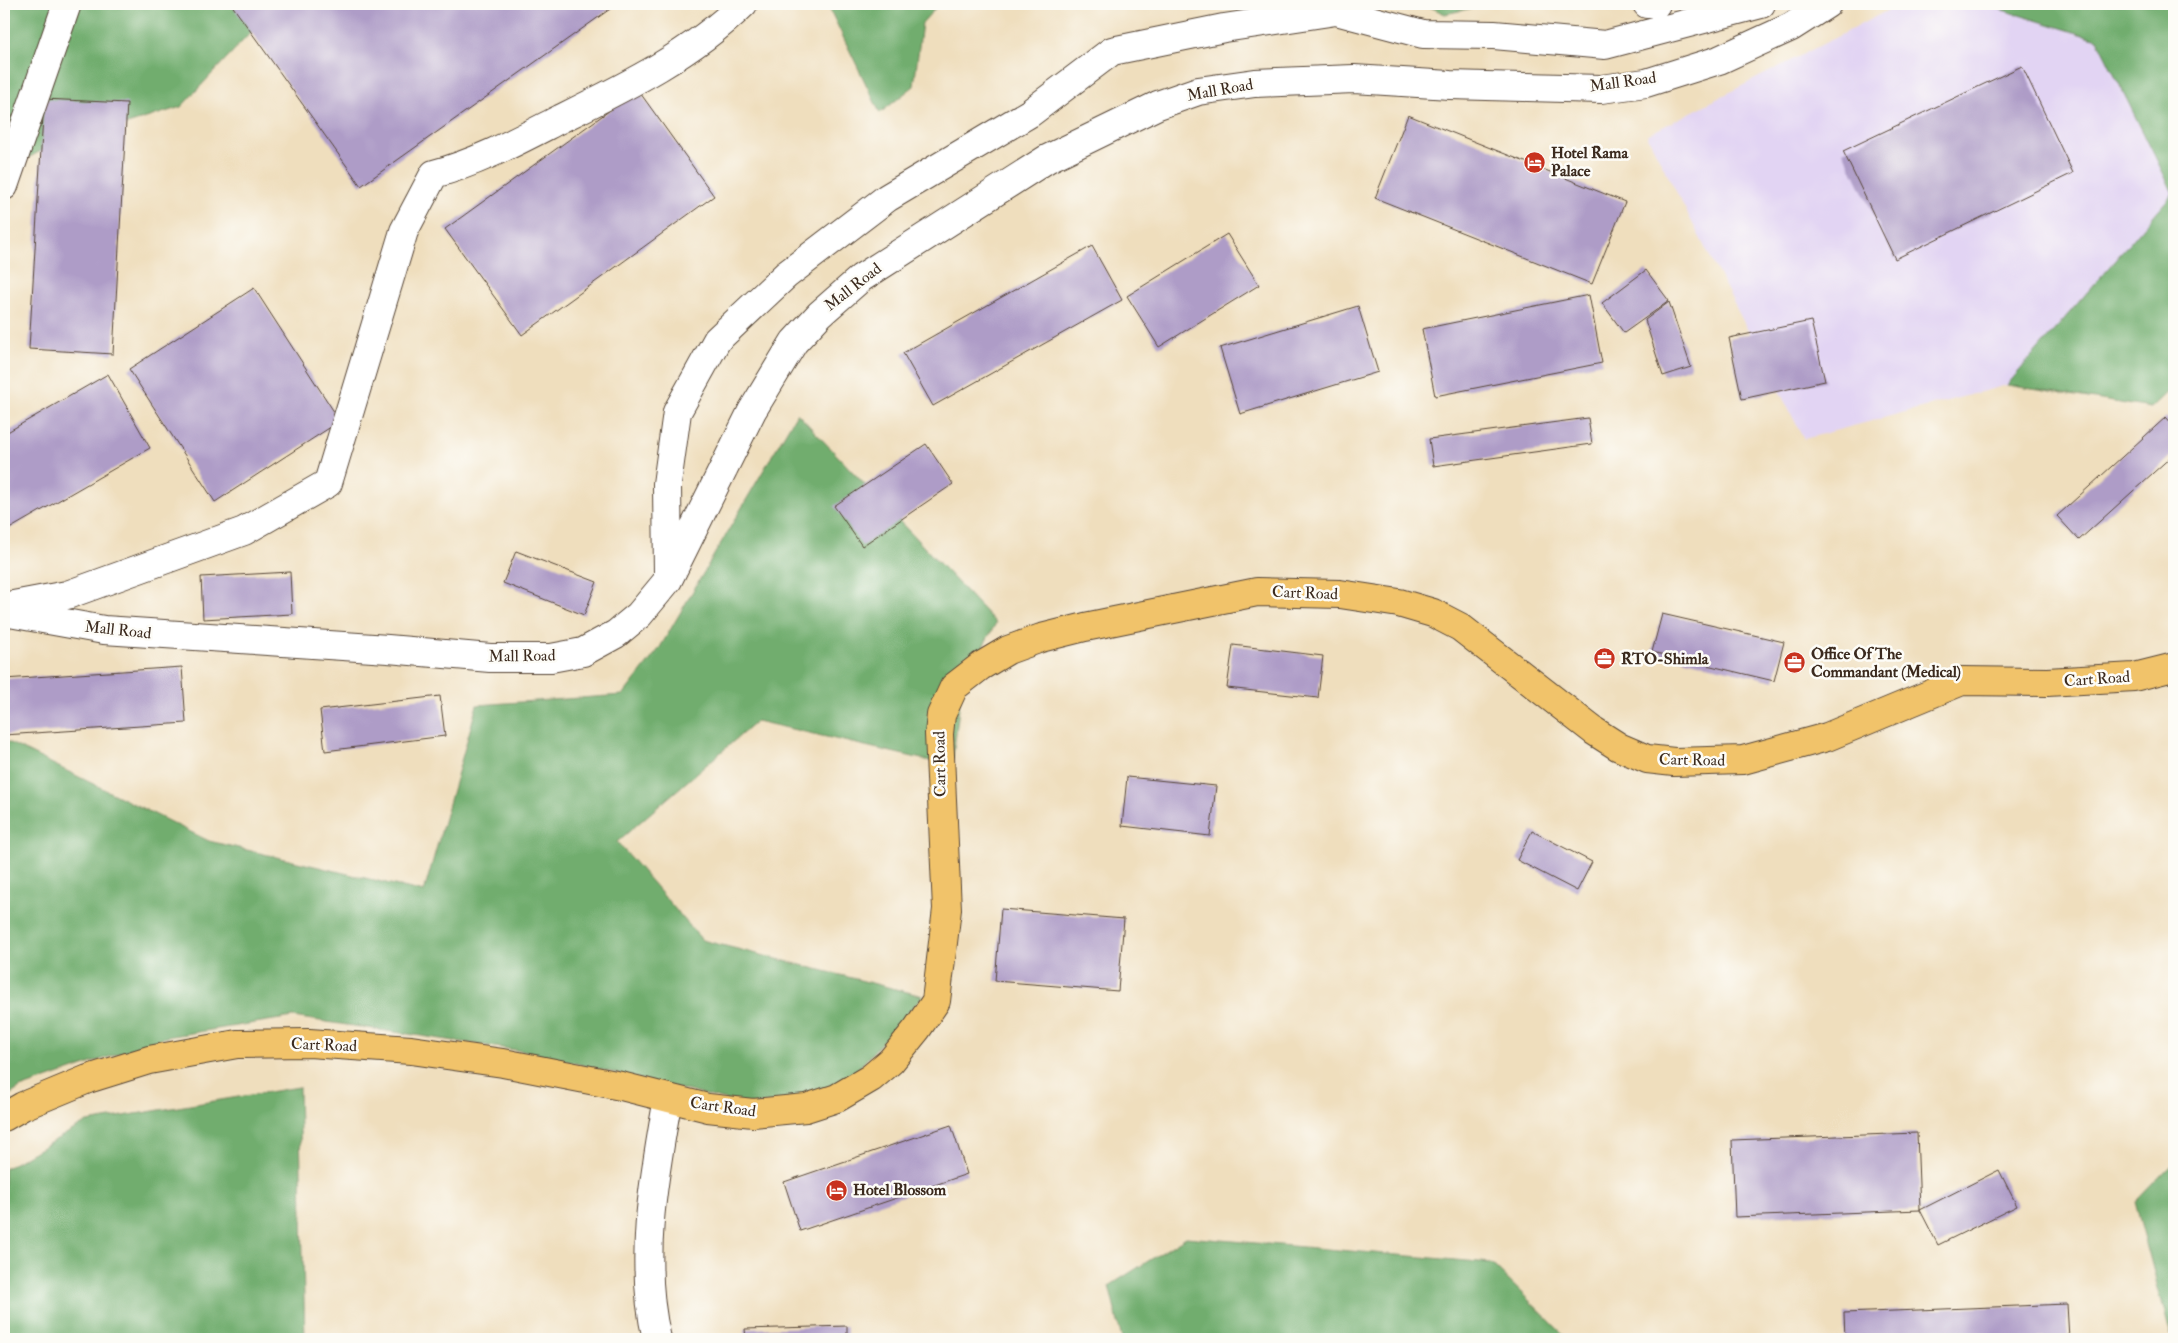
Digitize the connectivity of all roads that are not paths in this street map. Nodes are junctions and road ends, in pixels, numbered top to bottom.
1 (68, 4) edge
2 (743, 4) edge
3 (1648, 4) edge
4 (1656, 4) edge
5 (1761, 4) edge
6 (1827, 4) edge
7 (4, 186) edge
8 (668, 580) junction
9 (4, 607) edge
10 (4, 612) edge
11 (2174, 667) edge
12 (668, 1098) junction
13 (4, 1117) edge
14 (657, 1339) edge

1 - 7 street
2 - 9 street
3 - 4 street
5 - 8 street
6 - 8 street, Mall Road
8 - 10 street, Mall Road
11 - 12 main road, Cart Road
12 - 13 main road, Cart Road
12 - 14 street

